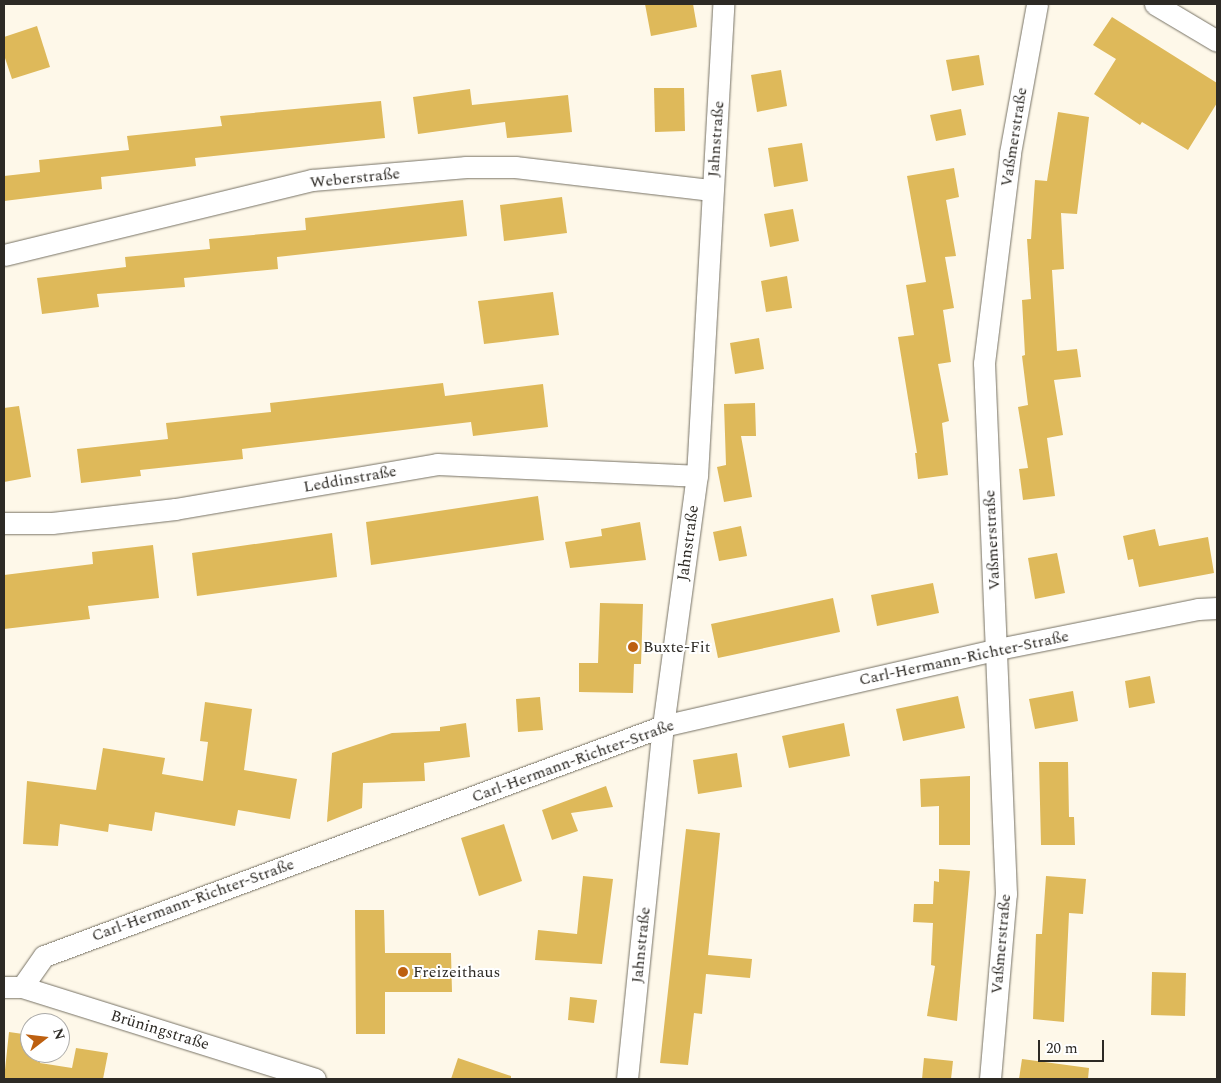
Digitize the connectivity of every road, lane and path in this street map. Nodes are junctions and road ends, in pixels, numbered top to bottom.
1 (723, 4) edge
2 (1037, 4) edge
3 (1155, 4) edge
4 (1217, 41) edge
5 (712, 190) junction
6 (4, 255) edge
7 (697, 476) junction
8 (4, 523) edge
9 (1217, 608) edge
10 (998, 649) junction
11 (663, 726) junction
12 (13, 987) edge
13 (316, 1079) edge
14 (627, 1079) edge
15 (990, 1079) edge

1 - 5 street, Jahnstraße
2 - 10 street, Vaßmerstraße
3 - 4 street
5 - 6 street, Weberstraße
5 - 7 street, Jahnstraße
7 - 8 street, Leddinstraße
7 - 11 street, Jahnstraße
9 - 10 street, Carl-Hermann-Richter-Straße
10 - 11 street, Carl-Hermann-Richter-Straße
10 - 15 street, Vaßmerstraße
11 - 12 street, Carl-Hermann-Richter-Straße
11 - 14 street, Jahnstraße
12 - 13 street, Brüningstraße

